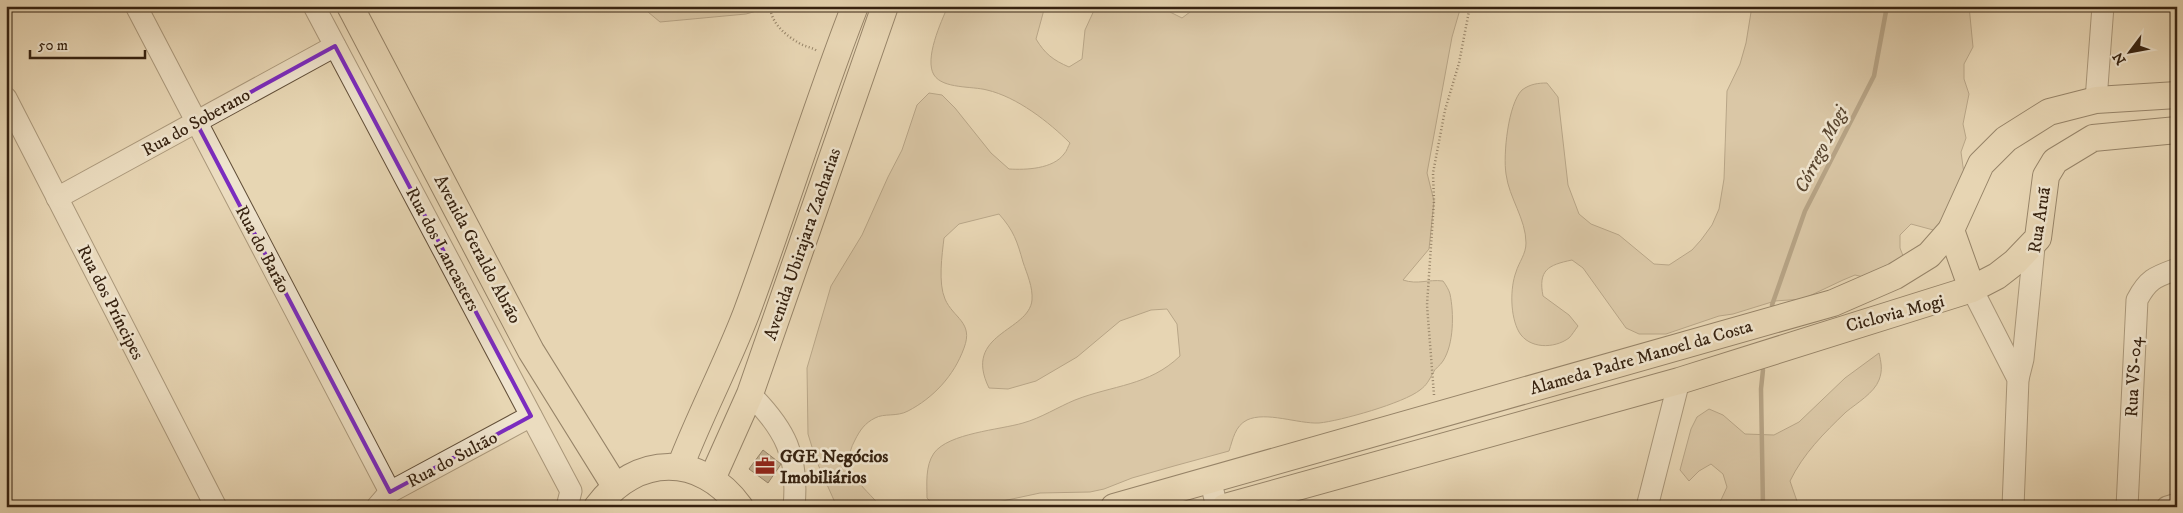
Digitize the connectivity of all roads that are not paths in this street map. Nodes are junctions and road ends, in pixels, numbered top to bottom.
1 (136, 6) edge
2 (314, 6) edge
3 (350, 6) edge
4 (855, 6) edge
5 (885, 6) edge
6 (2103, 6) edge
7 (335, 46) junction
8 (2177, 95) edge
9 (6, 98) edge
10 (2096, 100) junction
11 (196, 122) junction
12 (2177, 130) edge
13 (57, 198) junction
14 (1951, 230) junction
15 (2038, 238) junction
16 (2177, 269) edge
17 (1972, 289) junction
18 (2018, 379) junction
19 (1679, 382) junction
20 (750, 394) junction
21 (531, 416) junction
22 (680, 467) junction
23 (712, 478) junction
24 (1210, 479) junction
25 (615, 486) junction
26 (384, 499) edge
27 (569, 499) edge
28 (2177, 504) edge
29 (216, 507) edge
30 (597, 507) edge
31 (740, 507) edge
32 (794, 507) edge
33 (1114, 507) edge
34 (1217, 507) edge
35 (1225, 507) edge
36 (1647, 507) edge
37 (2013, 507) edge
38 (2127, 507) edge
39 (2167, 507) edge

1 - 11 street, Rua do Barão
2 - 7 street, Rua dos Lancasters
3 - 25 main road, Avenida Geraldo Abrão
4 - 22 main road, Avenida Ubirajara Zacharias
5 - 20 main road, Avenida Ubirajara Zacharias
6 - 10 street
7 - 11 street, Rua do Soberano
7 - 21 street, Rua dos Lancasters
8 - 10 main road
9 - 13 street, Rua dos Príncipes
10 - 14 main road, Alameda Padre Manoel da Costa
11 - 13 street, Rua do Soberano
11 - 26 street, Rua do Barão
12 - 15 main road, Rua Aruã
13 - 29 street, Rua dos Príncipes
14 - 17 main road
14 - 24 main road, Alameda Padre Manoel da Costa
15 - 17 main road, Alameda Padre Manoel da Costa
15 - 18 street, Rua Aruã
16 - 38 street, Rua VS-04
17 - 18 street
17 - 19 main road, Alameda Padre Manoel da Costa
18 - 37 street, Rua Aruã
19 - 35 main road, Alameda Padre Manoel da Costa
19 - 36 street
20 - 23 main road, Avenida Ubirajara Zacharias
20 - 32 street
21 - 26 street, Rua do Sultão
21 - 27 street, Rua dos Lancasters
22 - 23 main road
22 - 25 main road
23 - 31 main road
24 - 33 main road, Alameda Padre Manoel da Costa
24 - 34 street
25 - 30 main road
28 - 39 street

